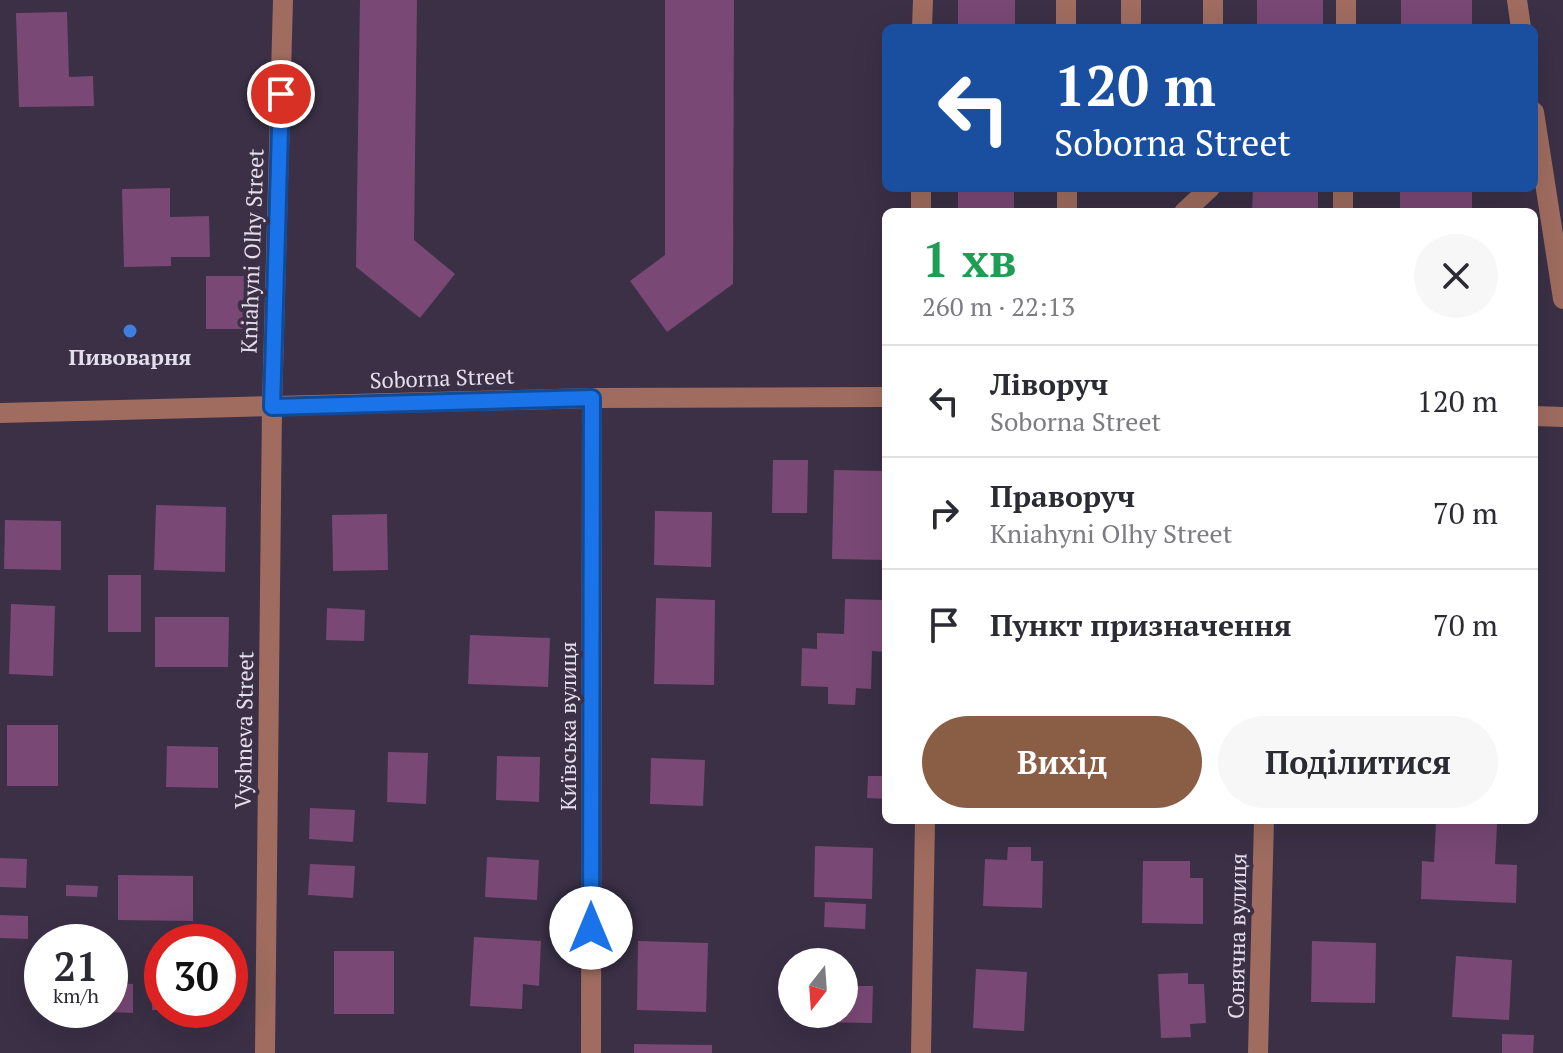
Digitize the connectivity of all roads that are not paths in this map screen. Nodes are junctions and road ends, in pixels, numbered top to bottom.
1 (283, 0) edge
2 (923, 0) edge
3 (1066, 0) edge
4 (1131, 0) edge
5 (1213, 0) edge
6 (1346, 0) edge
7 (1517, 0) edge
8 (1131, 22) dead end
9 (922, 24) edge
10 (1066, 24) edge
11 (1213, 24) edge
12 (1346, 24) edge
13 (1520, 24) edge
14 (1538, 138) edge
15 (1206, 192) edge
16 (1188, 208) edge
17 (1563, 299) edge
18 (882, 397) edge
19 (592, 398) junction
20 (272, 407) junction
21 (0, 413) edge
22 (1538, 416) edge
23 (1563, 417) edge
24 (925, 824) edge
25 (1264, 824) edge
26 (265, 1053) edge
27 (591, 1053) edge
28 (921, 1053) edge
29 (1258, 1053) edge

1 - 20 street, Kniahyni Olhy Street
2 - 9 street
3 - 10 street
4 - 8 street
5 - 11 street
6 - 12 street
7 - 13 street
14 - 17 street
15 - 16 street
18 - 19 street, Soborna Street
19 - 20 street, Soborna Street
19 - 27 street, Київська вулиця
20 - 21 street, Soborna Street
20 - 26 street, Vyshneva Street
22 - 23 street
24 - 28 street
25 - 29 street, Сонячна вулиця

